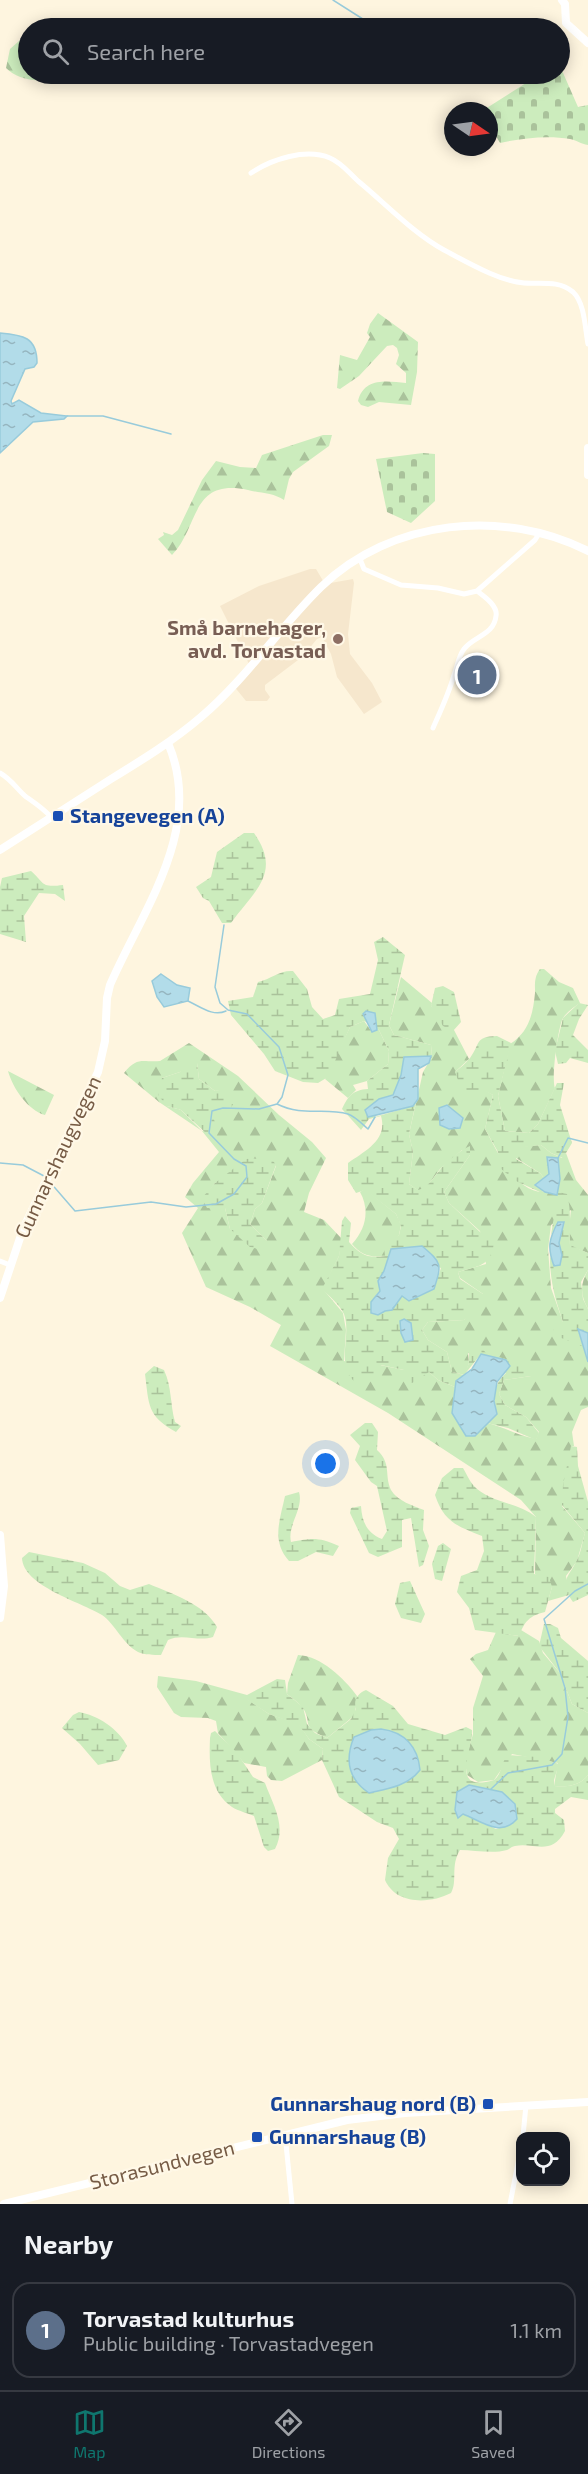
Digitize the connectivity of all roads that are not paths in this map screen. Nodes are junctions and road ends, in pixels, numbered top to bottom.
1 (562, 0) edge
2 (566, 18) edge
3 (570, 27) edge
4 (588, 43) edge
5 (251, 173) dead end
6 (588, 344) edge
7 (588, 448) edge
8 (588, 476) edge
9 (540, 532) junction
10 (588, 551) edge
11 (360, 559) junction
12 (477, 591) junction
13 (433, 728) dead end
14 (168, 743) junction
15 (0, 773) edge
16 (51, 817) junction
17 (0, 850) edge
18 (0, 1261) edge
19 (10, 1265) junction
20 (0, 1298) edge
21 (0, 1535) edge
22 (0, 1618) edge
23 (588, 2102) edge
24 (526, 2105) junction
25 (523, 2132) edge
26 (285, 2134) junction
27 (516, 2174) edge
28 (4, 2204) edge
29 (292, 2204) edge
30 (510, 2204) edge

1 - 2 main road
3 - 4 main road
5 - 6 street
7 - 8 main road
9 - 10 main road
9 - 11 main road
9 - 12 street
11 - 12 street
11 - 14 main road
12 - 13 street
14 - 16 main road
14 - 19 main road, Gunnarshaugvegen
15 - 16 street
16 - 17 main road
18 - 19 street
19 - 20 main road, Gunnarshaugvegen
21 - 22 main road
23 - 24 main road, Storasundvegen
24 - 25 street
24 - 26 main road, Storasundvegen
26 - 28 main road, Storasundvegen
26 - 29 street
27 - 30 street

